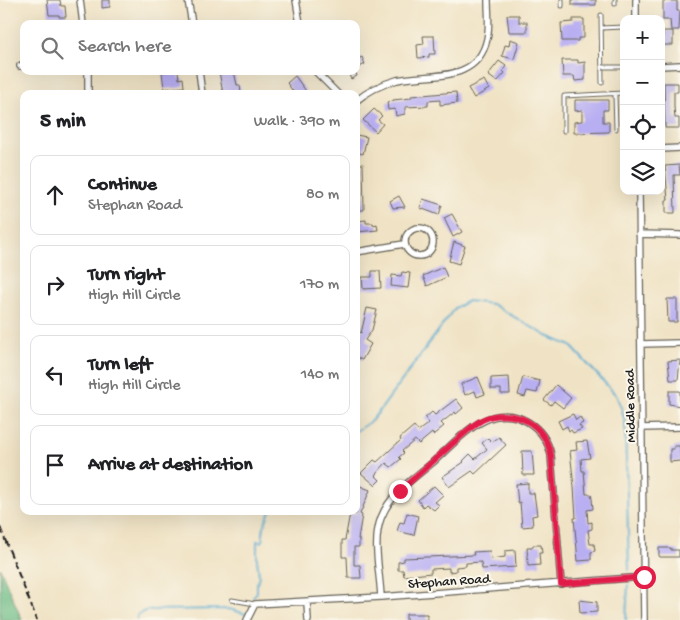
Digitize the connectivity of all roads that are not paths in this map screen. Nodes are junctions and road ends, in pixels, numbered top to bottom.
1 (80, 0) edge
2 (188, 0) edge
3 (296, 0) edge
4 (488, 0) edge
5 (562, 0) edge
6 (636, 0) edge
7 (562, 6) dead end
8 (601, 15) dead end
9 (636, 15) edge
10 (82, 20) edge
11 (191, 20) edge
12 (299, 20) edge
13 (620, 27) edge
14 (601, 28) junction
15 (680, 65) edge
16 (665, 66) edge
17 (620, 67) edge
18 (602, 68) junction
19 (88, 75) edge
20 (200, 75) edge
21 (319, 75) edge
22 (602, 83) dead end
23 (88, 90) edge
24 (201, 90) edge
25 (334, 90) edge
26 (620, 93) edge
27 (615, 94) junction
28 (360, 98) edge
29 (616, 129) dead end
30 (564, 131) dead end
31 (680, 148) edge
32 (665, 149) edge
33 (638, 195) edge
34 (639, 234) junction
35 (680, 235) edge
36 (404, 244) junction
37 (360, 251) edge
38 (680, 343) edge
39 (641, 344) junction
40 (642, 428) junction
41 (680, 428) edge
42 (644, 577) junction
43 (561, 584) junction
44 (381, 597) junction
45 (232, 600) dead end
46 (307, 602) junction
47 (255, 604) junction
48 (247, 620) edge
49 (308, 620) edge
50 (644, 620) edge

1 - 10 street
2 - 11 street
3 - 12 street
4 - 28 street
5 - 7 lane
6 - 9 street
8 - 14 lane
13 - 14 lane
14 - 18 lane
15 - 16 street
17 - 18 lane
18 - 22 lane
19 - 23 street
20 - 24 street
21 - 25 street
26 - 27 lane
27 - 29 lane
27 - 30 lane
31 - 32 street
33 - 34 street, Middle Road
34 - 35 street
34 - 39 street, Middle Road
36 - 36 street
36 - 37 street
38 - 39 street
39 - 40 street, Middle Road
40 - 41 street
40 - 42 street, Middle Road
42 - 43 street, Stephan Road
42 - 50 street, Middle Road
43 - 44 street, Stephan Road
43 - 44 street
44 - 46 street, Stephan Road
45 - 47 lane
46 - 47 street, Stephan Road
46 - 49 street
47 - 48 street

